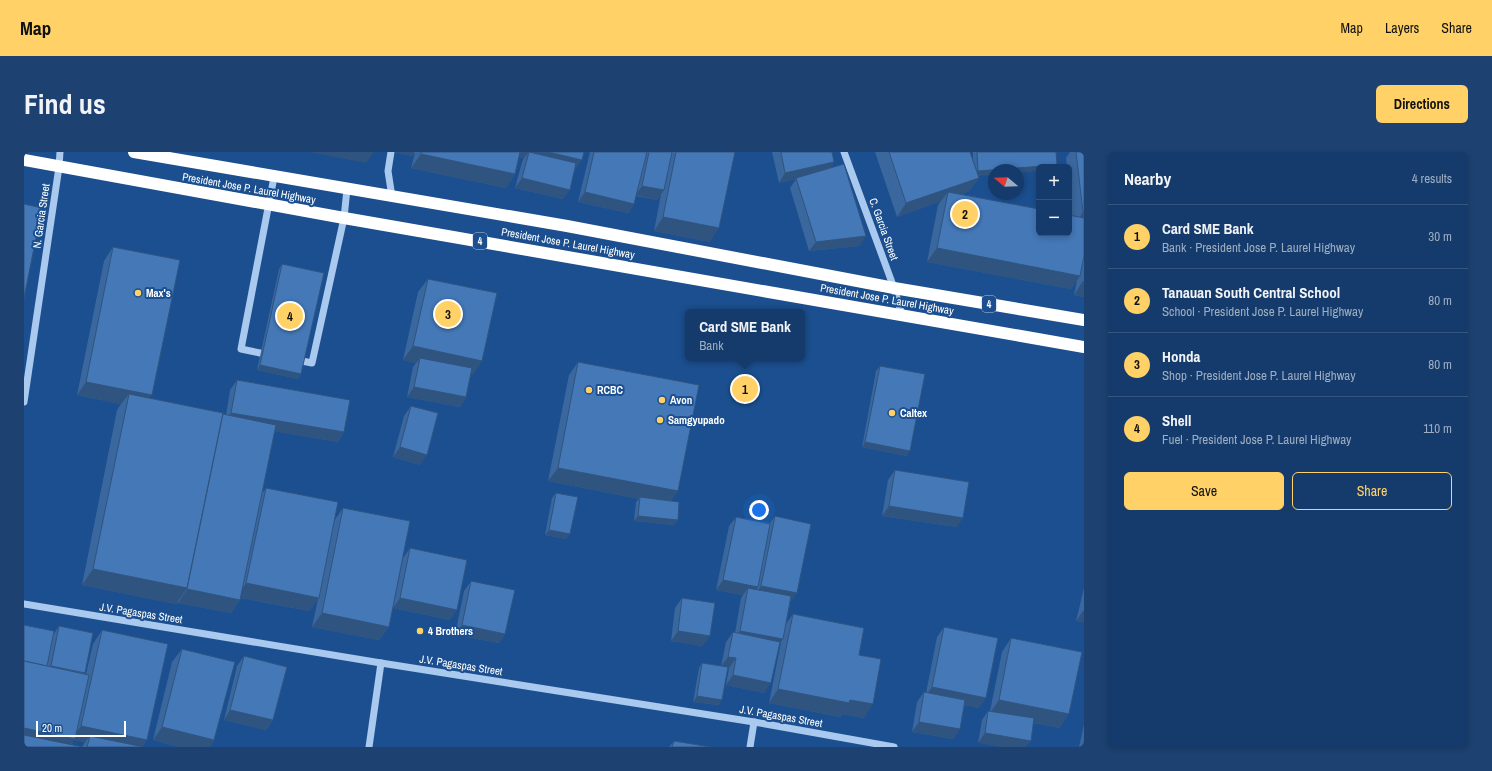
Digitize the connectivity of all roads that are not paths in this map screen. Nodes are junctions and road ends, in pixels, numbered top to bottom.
1 (60, 152) edge
2 (134, 152) edge
3 (391, 152) edge
4 (844, 152) edge
5 (24, 160) edge
6 (59, 167) junction
7 (274, 177) junction
8 (347, 189) junction
9 (392, 197) junction
10 (268, 204) junction
11 (344, 218) junction
12 (894, 288) junction
13 (902, 315) junction
14 (1084, 320) edge
15 (1084, 347) edge
16 (260, 353) dead end
17 (302, 362) edge
18 (24, 402) edge
19 (24, 604) edge
20 (381, 663) junction
21 (754, 722) junction
22 (369, 747) edge
23 (750, 747) edge
24 (894, 747) edge

1 - 6 street, N. Garcia Street
2 - 7 highway, President Jose P. Laurel Highway / 4
3 - 9 street
4 - 12 street, C. Garcia Street
5 - 6 highway, President Jose P. Laurel Highway / 4
6 - 10 highway, President Jose P. Laurel Highway / 4
6 - 18 street, N. Garcia Street
7 - 8 highway, President Jose P. Laurel Highway / 4
7 - 10 street
8 - 9 highway, President Jose P. Laurel Highway / 4
8 - 11 street
9 - 12 highway, President Jose P. Laurel Highway / 4
10 - 11 highway, President Jose P. Laurel Highway / 4
10 - 16 street
11 - 13 highway, President Jose P. Laurel Highway / 4
11 - 17 street
12 - 13 street, C. Garcia Street
12 - 14 highway, President Jose P. Laurel Highway / 4
13 - 15 highway, President Jose P. Laurel Highway / 4
19 - 20 street, J.V. Pagaspas Street
20 - 21 street, J.V. Pagaspas Street
20 - 22 street
21 - 23 street
21 - 24 street, J.V. Pagaspas Street

